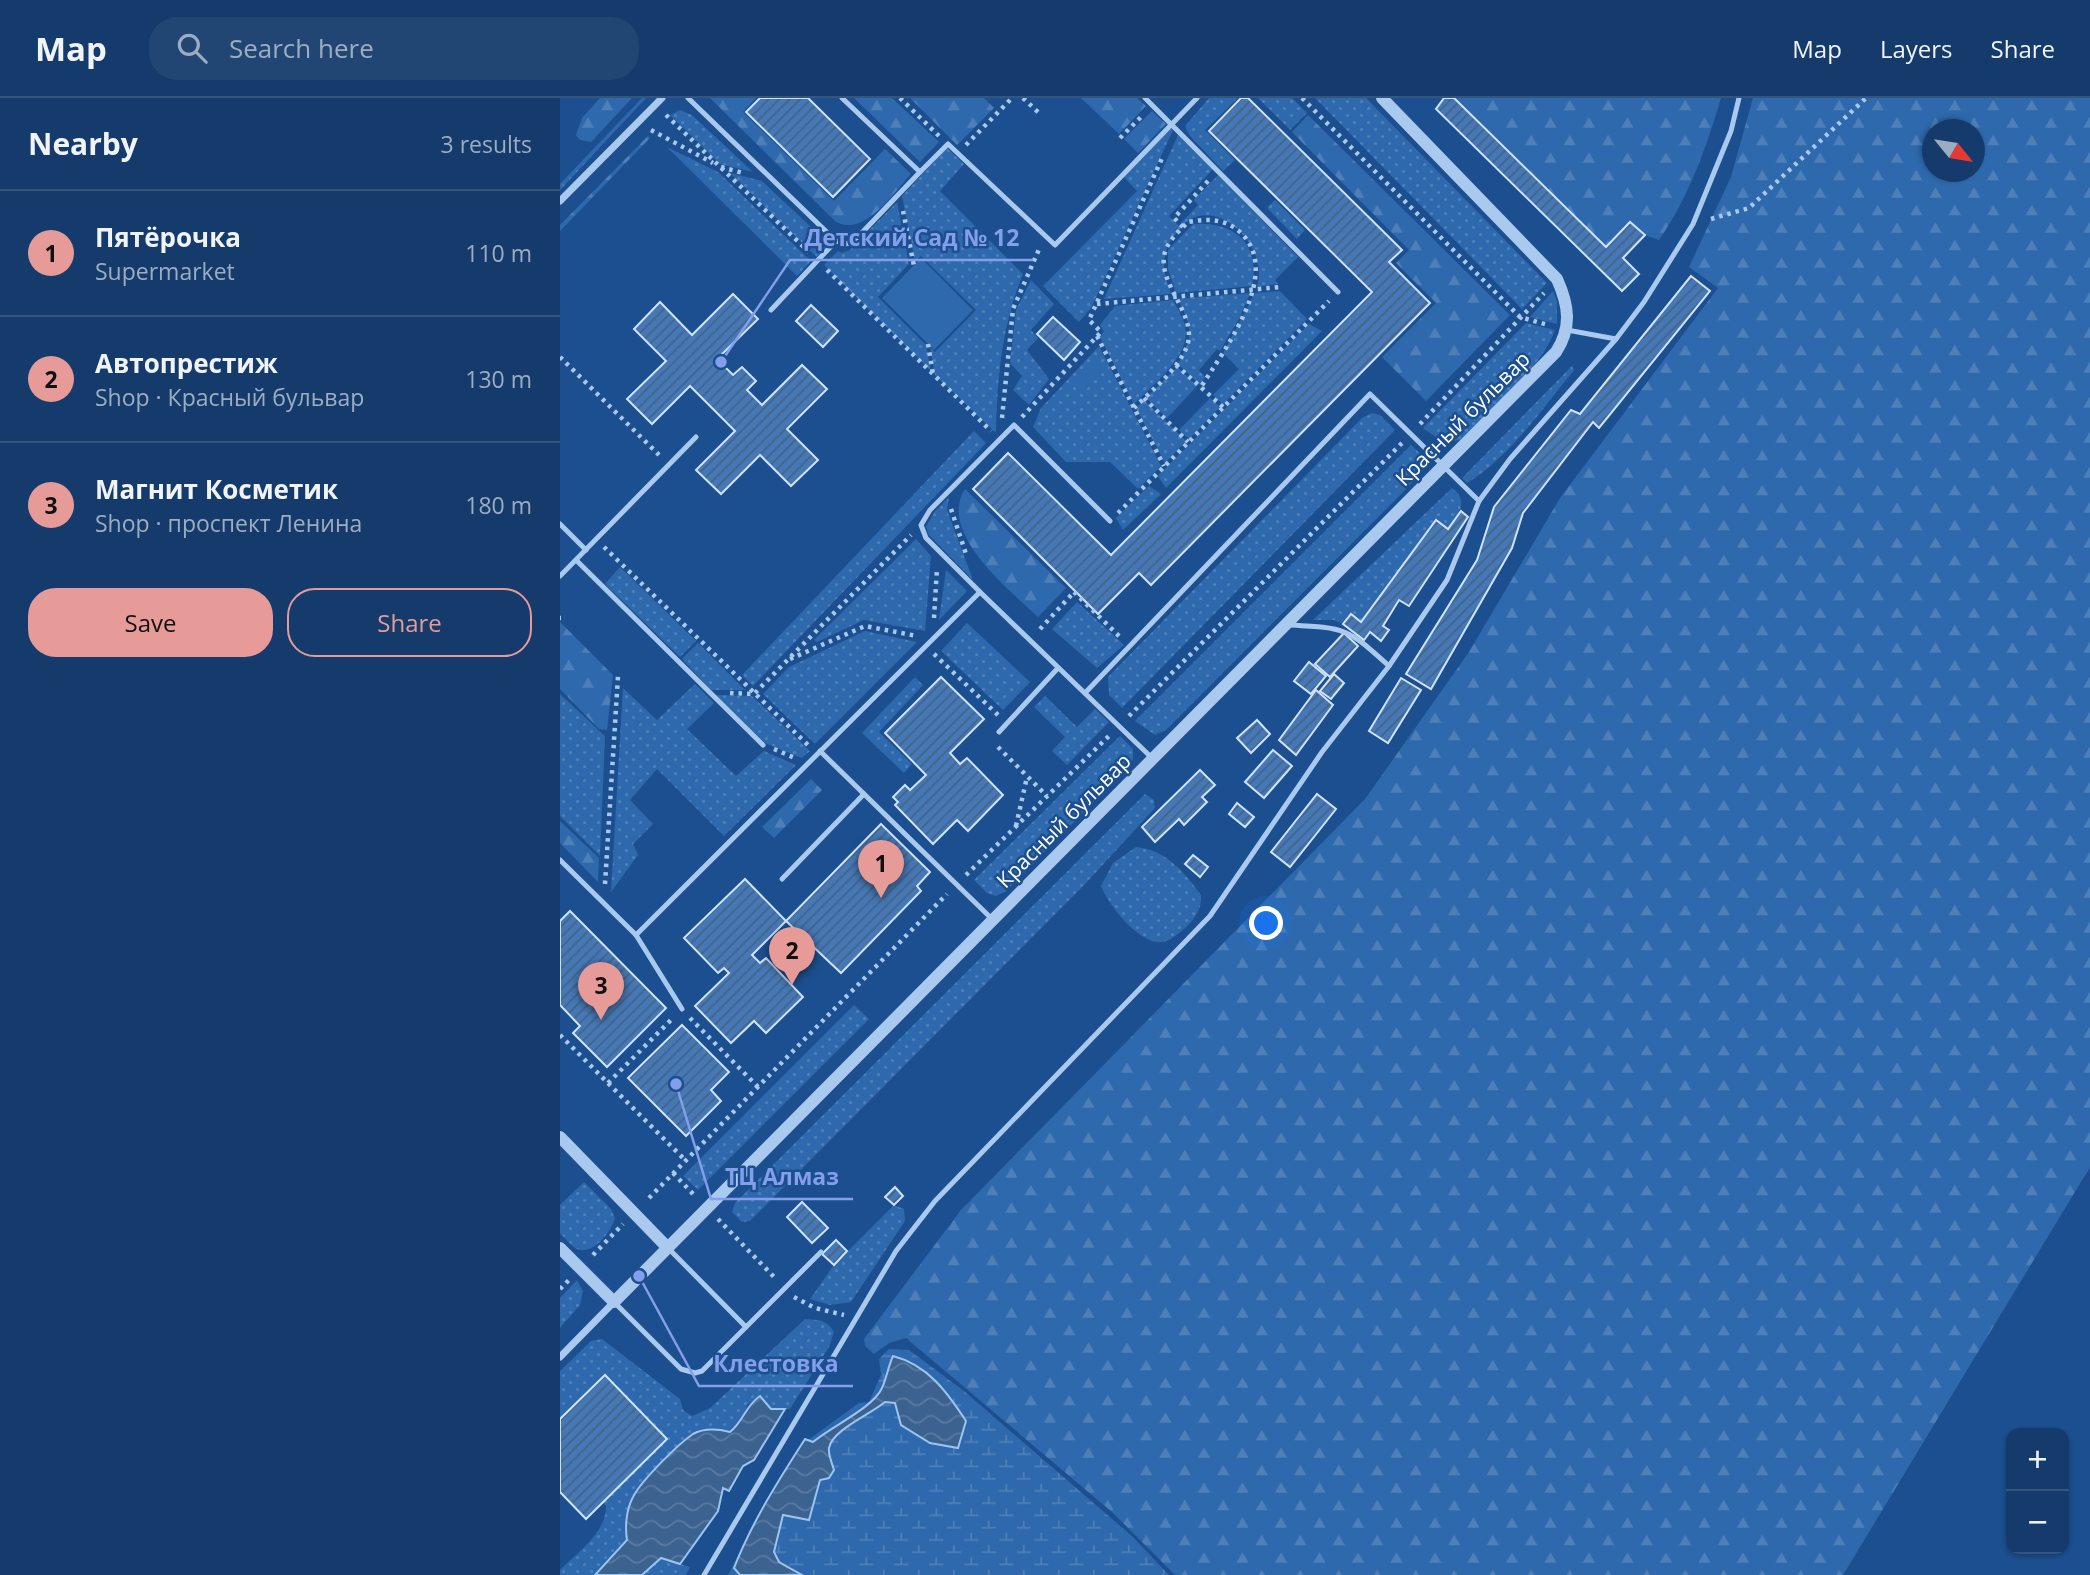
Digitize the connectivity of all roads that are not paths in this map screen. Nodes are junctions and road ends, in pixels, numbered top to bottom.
1 (662, 98) edge
2 (688, 98) edge
3 (842, 98) edge
4 (1144, 98) edge
5 (1197, 98) edge
6 (1382, 98) edge
7 (1739, 98) edge
8 (1174, 125) junction
9 (920, 172) junction
10 (560, 201) edge
11 (836, 241) junction
12 (1338, 292) road end
13 (771, 310) dead end
14 (1567, 330) junction
15 (1616, 339) junction
16 (696, 437) dead end
17 (1443, 466) junction
18 (1479, 502) junction
19 (1110, 521) road end
20 (560, 524) edge
21 (586, 550) junction
22 (576, 560) junction
23 (560, 576) edge
24 (980, 592) junction
25 (1286, 625) junction
26 (1389, 666) junction
27 (1058, 668) junction
28 (1085, 693) junction
29 (999, 732) road end
30 (763, 745) road end
31 (819, 753) junction
32 (1153, 758) junction
33 (864, 793) junction
34 (560, 860) edge
35 (782, 879) dead end
36 (993, 920) junction
37 (636, 935) junction
38 (682, 1009) road end
39 (560, 1137) edge
40 (667, 1247) junction
41 (560, 1248) edge
42 (821, 1252) dead end
43 (614, 1302) junction
44 (746, 1327) junction
45 (560, 1357) edge
46 (704, 1575) edge

1 - 10 street
2 - 11 lane
3 - 9 lane
4 - 8 lane
5 - 8 lane
6 - 14 street
7 - 15 lane
8 - 9 lane
8 - 12 lane
9 - 11 lane
11 - 13 lane
14 - 15 lane
14 - 17 street, Красный бульвар
15 - 18 lane
16 - 21 lane
17 - 18 lane
17 - 25 street, Красный бульвар
17 - 28 lane
18 - 26 lane
19 - 24 lane
20 - 21 lane
21 - 22 lane
22 - 23 lane
22 - 30 lane
24 - 27 lane
24 - 31 lane
25 - 26 lane
25 - 32 street, Красный бульвар
26 - 46 lane
27 - 28 lane
27 - 29 lane
28 - 32 lane
31 - 33 lane
31 - 37 lane
32 - 36 street, Красный бульвар
33 - 35 lane
33 - 36 lane
34 - 37 lane
36 - 40 street, Красный бульвар
37 - 38 lane
39 - 40 street
40 - 43 street, Красный бульвар
40 - 44 lane
41 - 43 street
42 - 44 lane
43 - 44 lane
43 - 45 street, Красный бульвар

